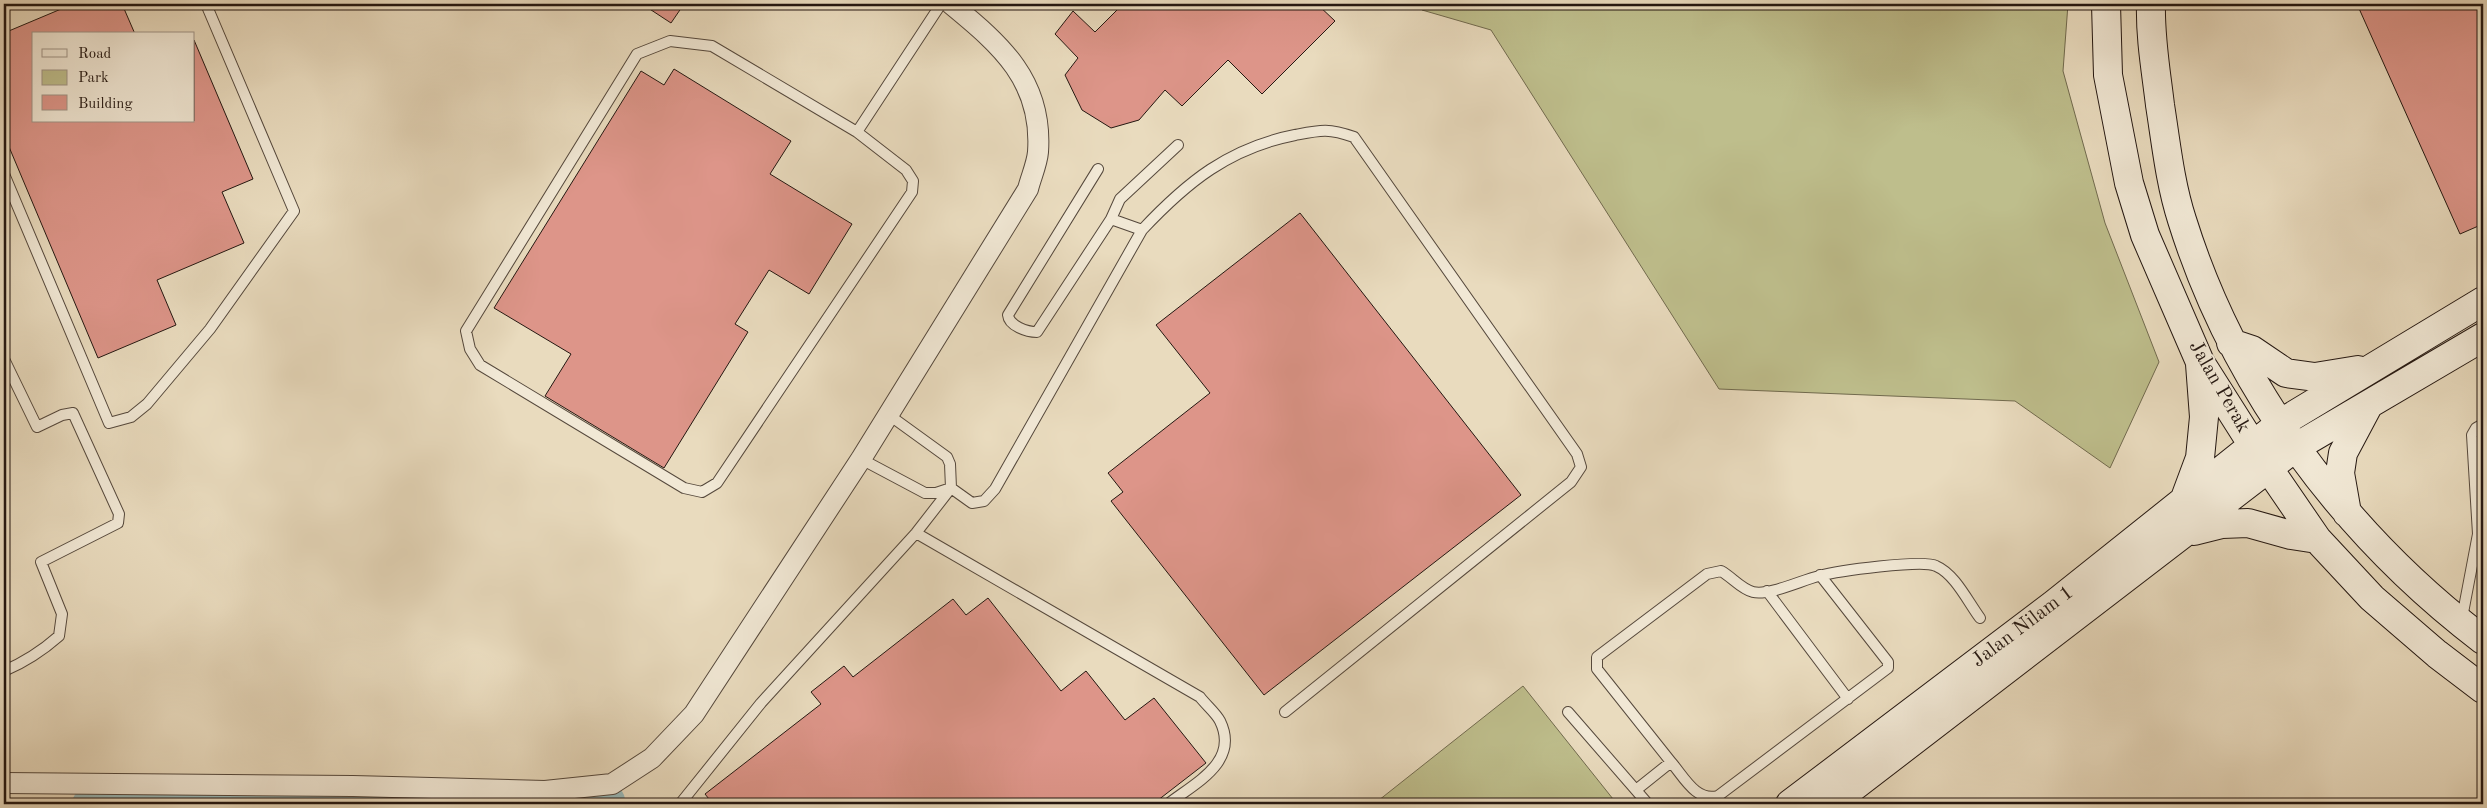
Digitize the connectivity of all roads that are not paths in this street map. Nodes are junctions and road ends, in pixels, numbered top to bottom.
1 (206, 4) edge
2 (941, 4) edge
3 (951, 4) edge
4 (2106, 4) edge
5 (2150, 4) edge
6 (857, 132) junction
7 (1178, 145) dead end
8 (1098, 170) dead end
9 (4, 174) edge
10 (1111, 219) junction
11 (1142, 230) junction
12 (2483, 301) edge
13 (2483, 337) edge
14 (2231, 343) junction
15 (4, 359) edge
16 (2200, 362) junction
17 (2373, 367) junction
18 (2369, 405) junction
19 (889, 415) junction
20 (2280, 423) junction
21 (2483, 424) edge
22 (2253, 445) junction
23 (2296, 447) junction
24 (861, 458) junction
25 (2268, 469) junction
26 (951, 488) junction
27 (2184, 501) junction
28 (2347, 514) junction
29 (2188, 532) junction
30 (916, 533) junction
31 (2317, 539) junction
32 (1820, 575) junction
33 (1767, 591) junction
34 (1980, 618) dead end
35 (2461, 623) junction
36 (2483, 640) edge
37 (4, 671) edge
38 (2483, 689) edge
39 (1848, 699) junction
40 (1285, 712) dead end
41 (1568, 712) dead end
42 (1671, 762) junction
43 (4, 783) edge
44 (1636, 790) junction
45 (680, 804) edge
46 (1168, 804) edge
47 (1648, 804) edge
48 (1790, 804) edge
49 (1831, 804) edge

1 - 9 lane
2 - 6 lane
3 - 19 street
4 - 16 main road, Jalan Perak
5 - 14 main road, Jalan Perak
6 - 6 lane
7 - 10 lane
8 - 10 lane
10 - 11 lane
11 - 26 lane
11 - 40 lane
12 - 17 main road, Jalan Nilam 1
13 - 18 main road, Jalan Nilam 1
14 - 17 main road
14 - 20 main road, Jalan Perak
15 - 37 lane
16 - 22 main road, Jalan Perak
16 - 27 main road
17 - 20 main road, Jalan Nilam 1
18 - 23 main road, Jalan Nilam 1
18 - 28 main road
19 - 24 street
19 - 26 lane
20 - 22 main road, Jalan Nilam 1
20 - 23 main road, Jalan Perak
21 - 35 lane
22 - 25 main road, Jalan Perak
22 - 27 main road, Jalan Nilam 1
23 - 25 main road, Jalan Nilam 1
23 - 28 main road, Jalan Perak
24 - 26 lane
24 - 43 street
25 - 29 main road, Jalan Nilam 1
25 - 31 main road, Jalan Perak
26 - 30 lane
27 - 48 main road, Jalan Nilam 1
28 - 35 main road, Jalan Perak
29 - 31 main road
29 - 49 main road, Jalan Nilam 1
30 - 45 lane
30 - 46 lane
31 - 38 main road, Jalan Perak
32 - 33 lane
32 - 34 lane
32 - 39 lane
33 - 39 lane
33 - 42 lane
35 - 36 main road, Jalan Perak
39 - 42 lane
41 - 44 lane
42 - 44 lane
44 - 47 lane

